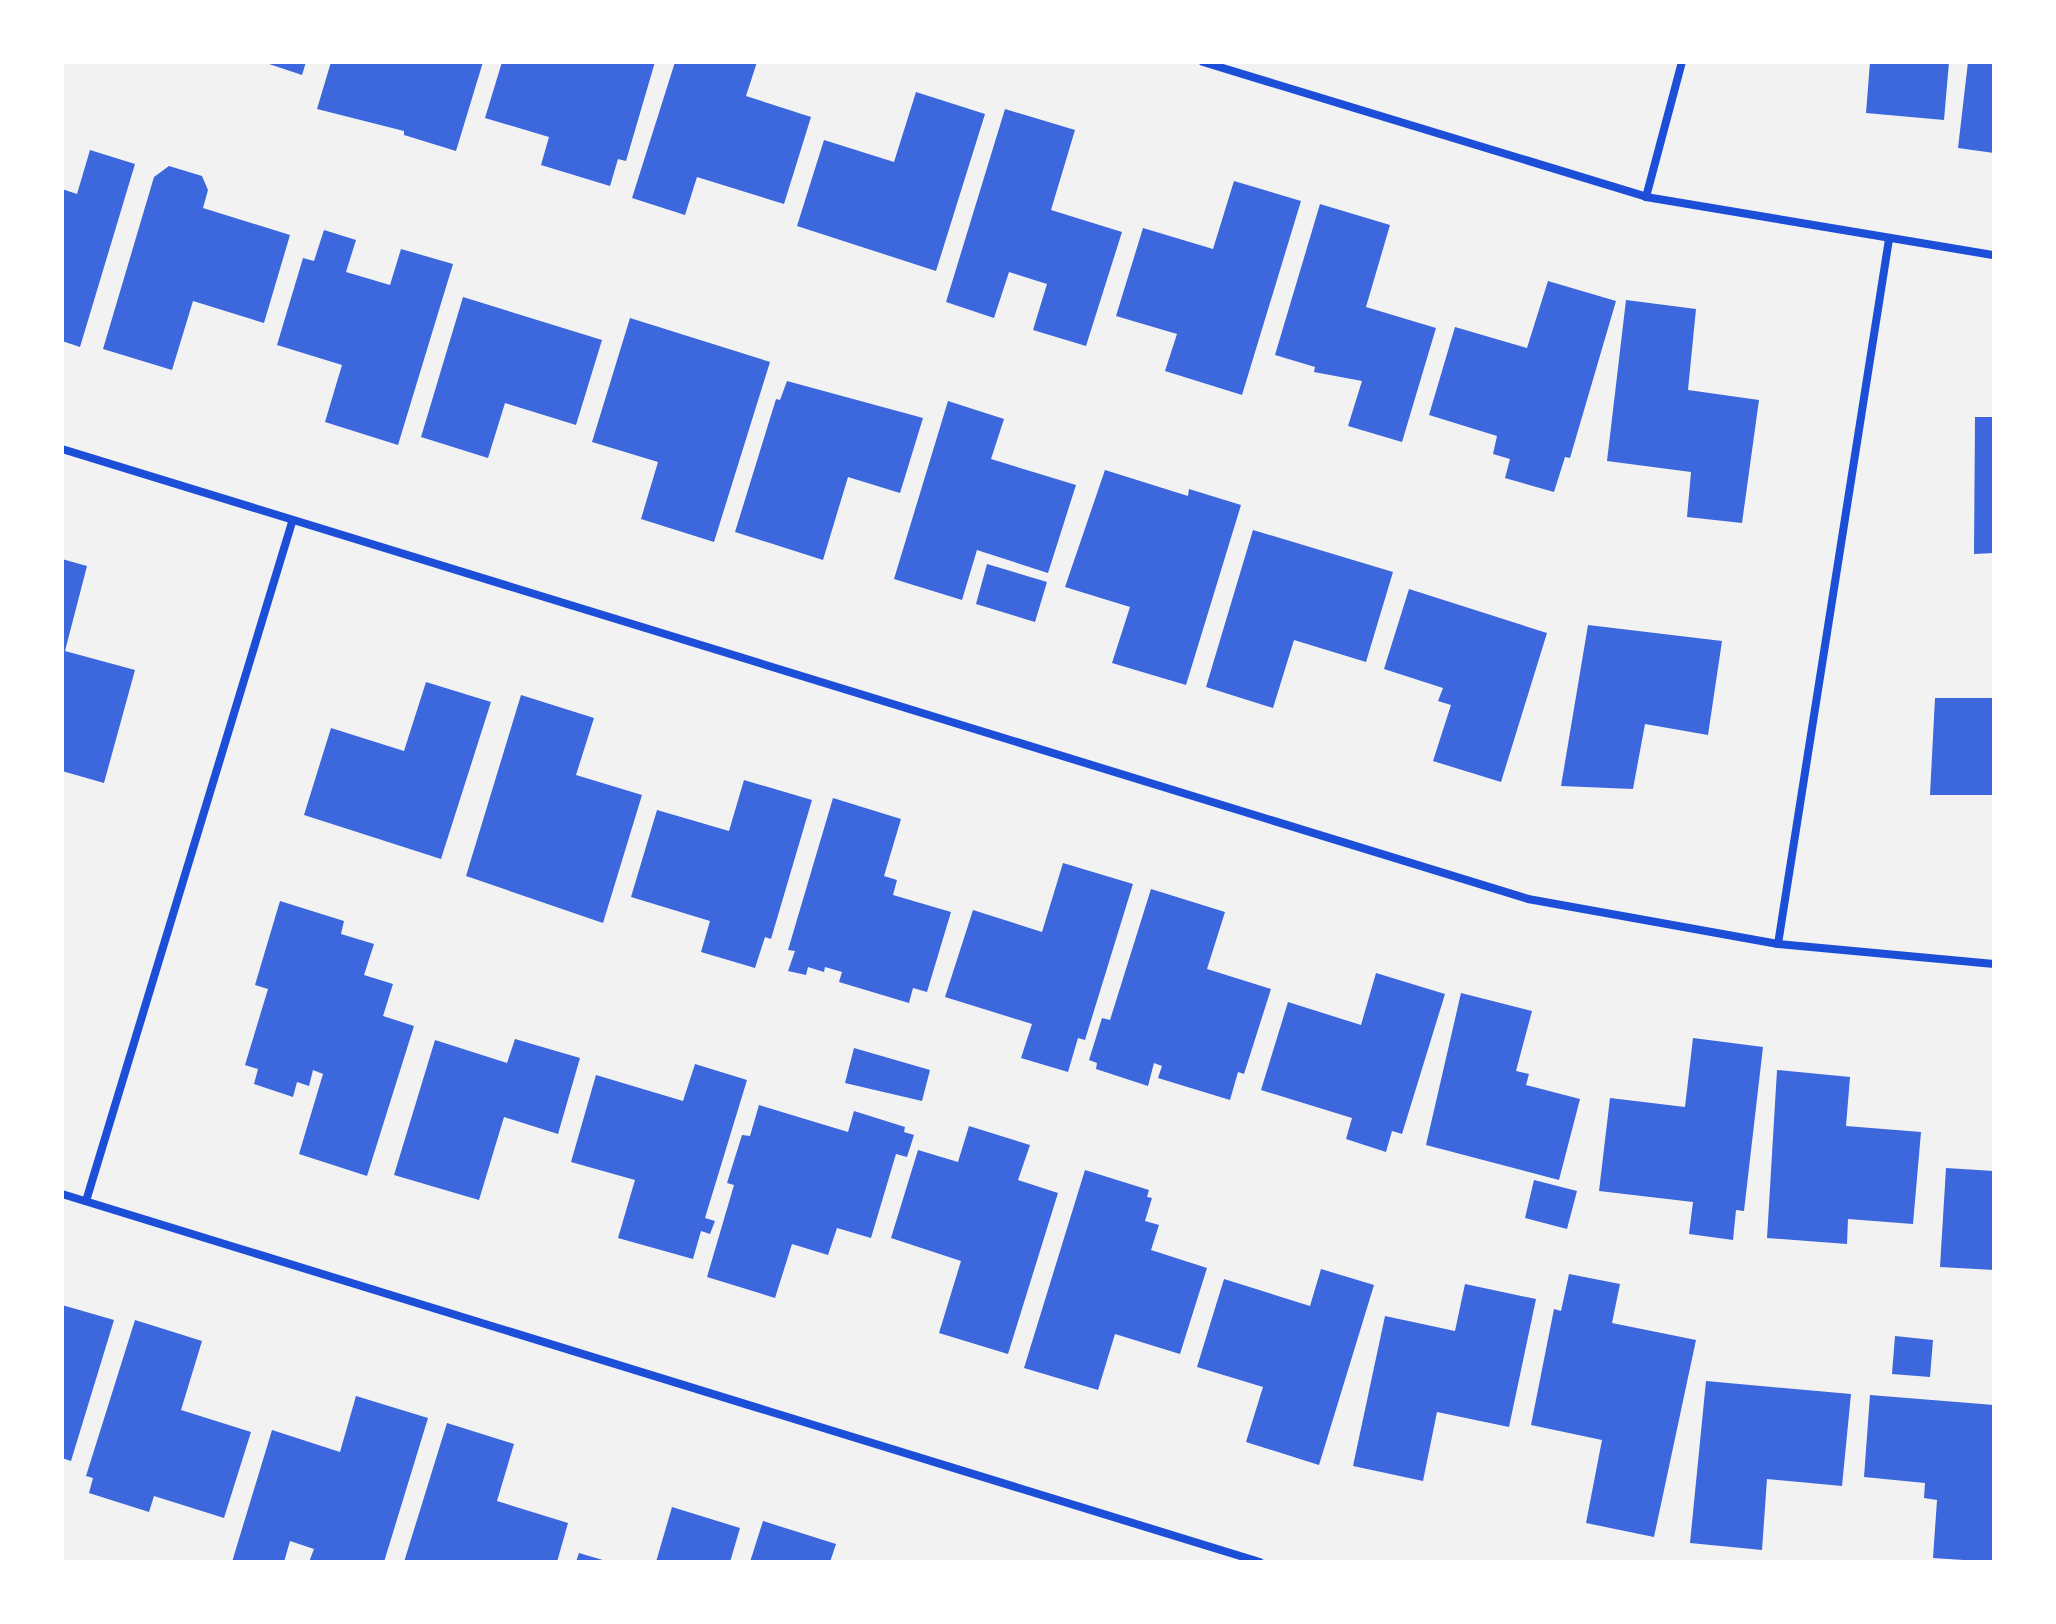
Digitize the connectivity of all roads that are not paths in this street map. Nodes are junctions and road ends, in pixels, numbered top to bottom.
1 (1203, 62) edge
2 (1682, 62) edge
3 (1646, 197) junction
4 (1889, 239) junction
5 (1994, 255) edge
6 (62, 449) edge
7 (292, 522) junction
8 (1778, 944) junction
9 (1994, 964) edge
10 (62, 1194) edge
11 (86, 1201) junction
12 (1260, 1562) edge

1 - 3 street
2 - 3 street
3 - 4 street
4 - 5 street
4 - 8 street
6 - 7 street
7 - 8 street
7 - 11 street
8 - 9 street
10 - 11 street
11 - 12 street

